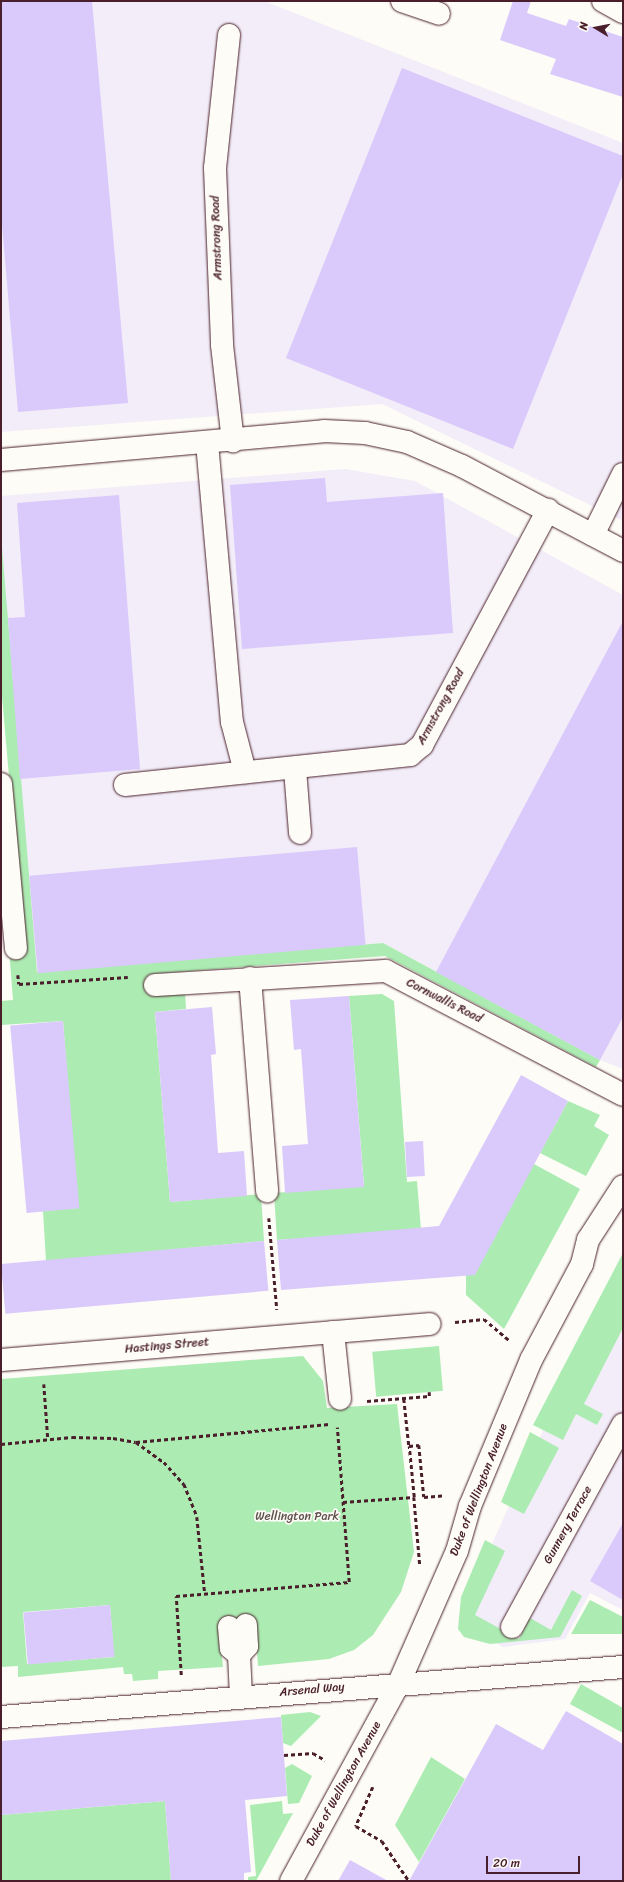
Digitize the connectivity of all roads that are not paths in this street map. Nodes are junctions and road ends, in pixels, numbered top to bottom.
1 (402, 1) edge
2 (603, 1) edge
3 (623, 12) edge
4 (439, 14) dead end
5 (228, 35) dead end
6 (233, 441) junction
7 (207, 443) junction
8 (1, 460) edge
9 (623, 474) edge
10 (548, 510) junction
11 (593, 535) junction
12 (623, 551) edge
13 (296, 769) junction
14 (245, 772) junction
15 (1, 784) edge
16 (125, 784) dead end
17 (300, 833) dead end
18 (16, 948) road end
19 (250, 978) junction
20 (155, 985) road end
21 (623, 1095) edge
22 (623, 1186) edge
23 (267, 1191) road end
24 (429, 1324) dead end
25 (333, 1332) junction
26 (1, 1360) edge
27 (349, 1400) road end
28 (623, 1424) edge
29 (237, 1626) dead end
30 (512, 1626) dead end
31 (623, 1667) edge
32 (399, 1683) junction
33 (241, 1696) junction
34 (1, 1717) edge
35 (291, 1881) edge

1 - 4 street
2 - 3 street
5 - 6 street, Armstrong Road
6 - 7 street
6 - 10 street
7 - 8 street
7 - 14 street
9 - 11 street
10 - 11 street
10 - 13 street, Armstrong Road
11 - 12 street
13 - 14 street, Armstrong Road
13 - 17 street
14 - 16 street, Armstrong Road
15 - 18 street
19 - 20 street, Cornwallis Road
19 - 21 street, Cornwallis Road
19 - 23 street
22 - 32 street, Duke of Wellington Avenue
24 - 25 street, Hastings Street
25 - 26 street, Hastings Street
25 - 27 street
28 - 30 street, Gunnery Terrace
29 - 33 street
31 - 32 street, Arsenal Way
32 - 33 street, Arsenal Way
32 - 35 street, Duke of Wellington Avenue
33 - 34 street, Arsenal Way

